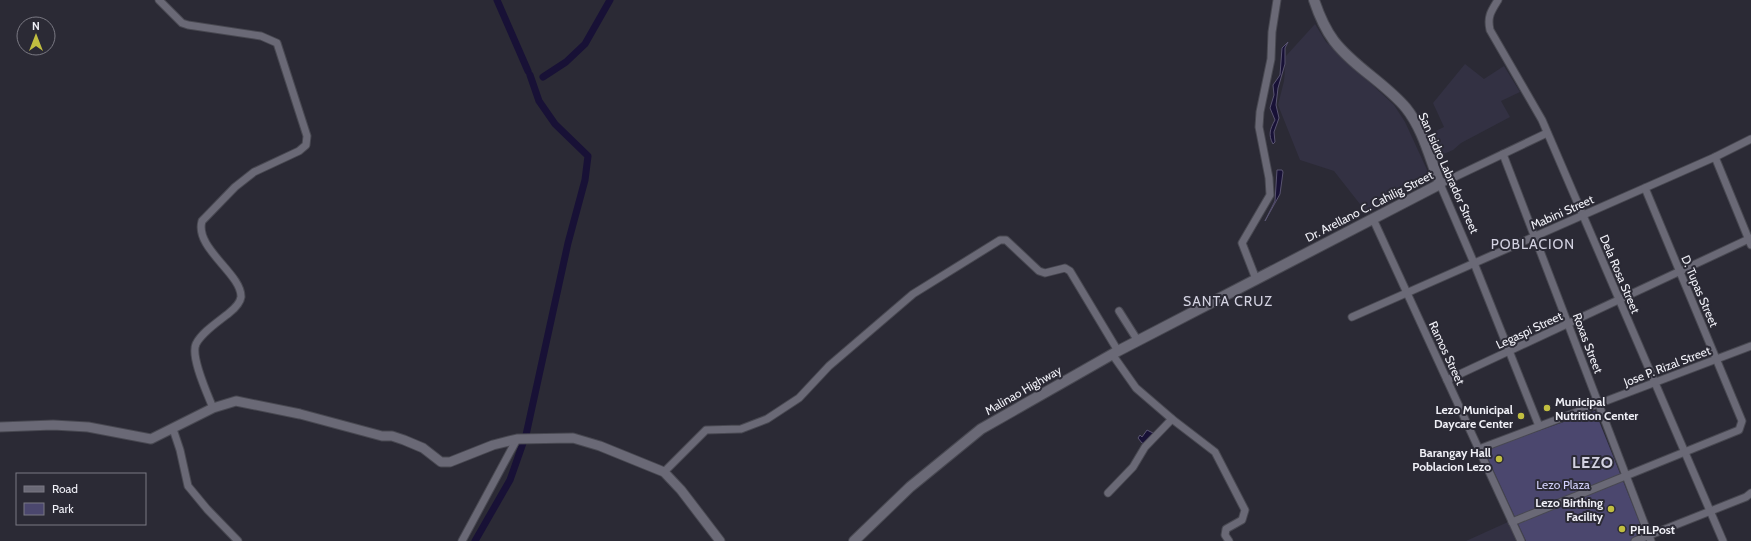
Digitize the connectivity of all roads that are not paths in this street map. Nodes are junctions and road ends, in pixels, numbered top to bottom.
1 (159, 0) edge
2 (1277, 0) edge
3 (1314, 0) edge
4 (1498, 0) edge
5 (1547, 133) junction
6 (1751, 139) edge
7 (1503, 154) junction
8 (1715, 157) junction
9 (1440, 184) junction
10 (1645, 188) junction
11 (1582, 215) junction
12 (1373, 219) junction
13 (1535, 236) junction
14 (1750, 241) edge
15 (1474, 262) junction
16 (1680, 272) junction
17 (1256, 279) junction
18 (1406, 292) junction
19 (1227, 294) joint
20 (1619, 300) junction
21 (1119, 311) dead end
22 (1352, 316) dead end
23 (1568, 323) junction
24 (1138, 341) junction
25 (1751, 346) edge
26 (1510, 351) junction
27 (1115, 353) junction
28 (1716, 359) junction
29 (1447, 380) junction
30 (1655, 382) junction
31 (1599, 404) junction
32 (213, 408) junction
33 (1172, 419) junction
34 (1539, 426) junction
35 (0, 427) edge
36 (173, 429) junction
37 (517, 439) junction
38 (1479, 449) junction
39 (1684, 452) junction
40 (664, 472) junction
41 (1626, 476) junction
42 (1751, 493) edge
43 (1108, 494) dead end
44 (1710, 511) junction
45 (1512, 522) junction
46 (1650, 538) edge
47 (238, 541) edge
48 (462, 541) edge
49 (720, 541) edge
50 (854, 541) edge
51 (1229, 541) edge
52 (1521, 541) edge
53 (1635, 541) edge
54 (1723, 541) edge

1 - 32 street
2 - 17 street
3 - 9 main road, San Isidro Labrador Street
4 - 5 street, Dela Rosa Street
5 - 7 street, Dr. Arellano C. Cahilig Street
5 - 11 street, Dela Rosa Street
6 - 8 street, Mabini Street
7 - 9 street, Dr. Arellano C. Cahilig Street
7 - 13 street, Roxas Street
8 - 10 street, Mabini Street
8 - 14 street
9 - 12 main road, Dr. Arellano C. Cahilig Street
9 - 15 street, San Isidro Labrador Street
10 - 11 street, Mabini Street
10 - 16 street, D. Tupas Street
11 - 13 street, Mabini Street
11 - 20 street, Dela Rosa Street
12 - 17 main road, Dr. Arellano C. Cahilig Street
12 - 18 street, Ramos Street
13 - 15 street, Mabini Street
13 - 23 street, Roxas Street
14 - 16 street, Legaspi Street
15 - 18 street, Mabini Street
15 - 26 street, San Isidro Labrador Street
16 - 20 street, Legaspi Street
16 - 28 street, D. Tupas Street
17 - 19 main road, Dr. Arellano C. Cahilig Street
18 - 22 street, Mabini Street
18 - 29 street, Ramos Street
19 - 24 main road, Malinao Highway
20 - 23 street, Legaspi Street
20 - 30 street, Dela Rosa Street
21 - 24 street
23 - 26 street, Legaspi Street
23 - 31 street, Roxas Street
24 - 27 main road, Malinao Highway
25 - 28 street, Jose P. Rizal Street
26 - 29 street, Legaspi Street
26 - 34 street, San Isidro Labrador Street
27 - 33 street
27 - 40 street
27 - 50 main road, Malinao Highway
28 - 30 street, Jose P. Rizal Street
28 - 39 street, D. Tupas Street
29 - 38 street, Ramos Street
30 - 31 street, Jose P. Rizal Street
30 - 39 street, Dela Rosa Street
31 - 34 street, Jose P. Rizal Street
31 - 41 street, Roxas Street
32 - 36 street
32 - 37 street
33 - 43 street
33 - 51 street
34 - 38 street, Jose P. Rizal Street
35 - 36 street
36 - 47 street
37 - 40 street
37 - 48 street
38 - 45 street, Ramos Street
39 - 41 street
39 - 44 street, Dela Rosa Street
40 - 49 street
41 - 45 street
41 - 46 street, Roxas Street
42 - 44 street
44 - 46 street
44 - 54 street, Dela Rosa Street
45 - 52 street, Ramos Street
46 - 53 street

